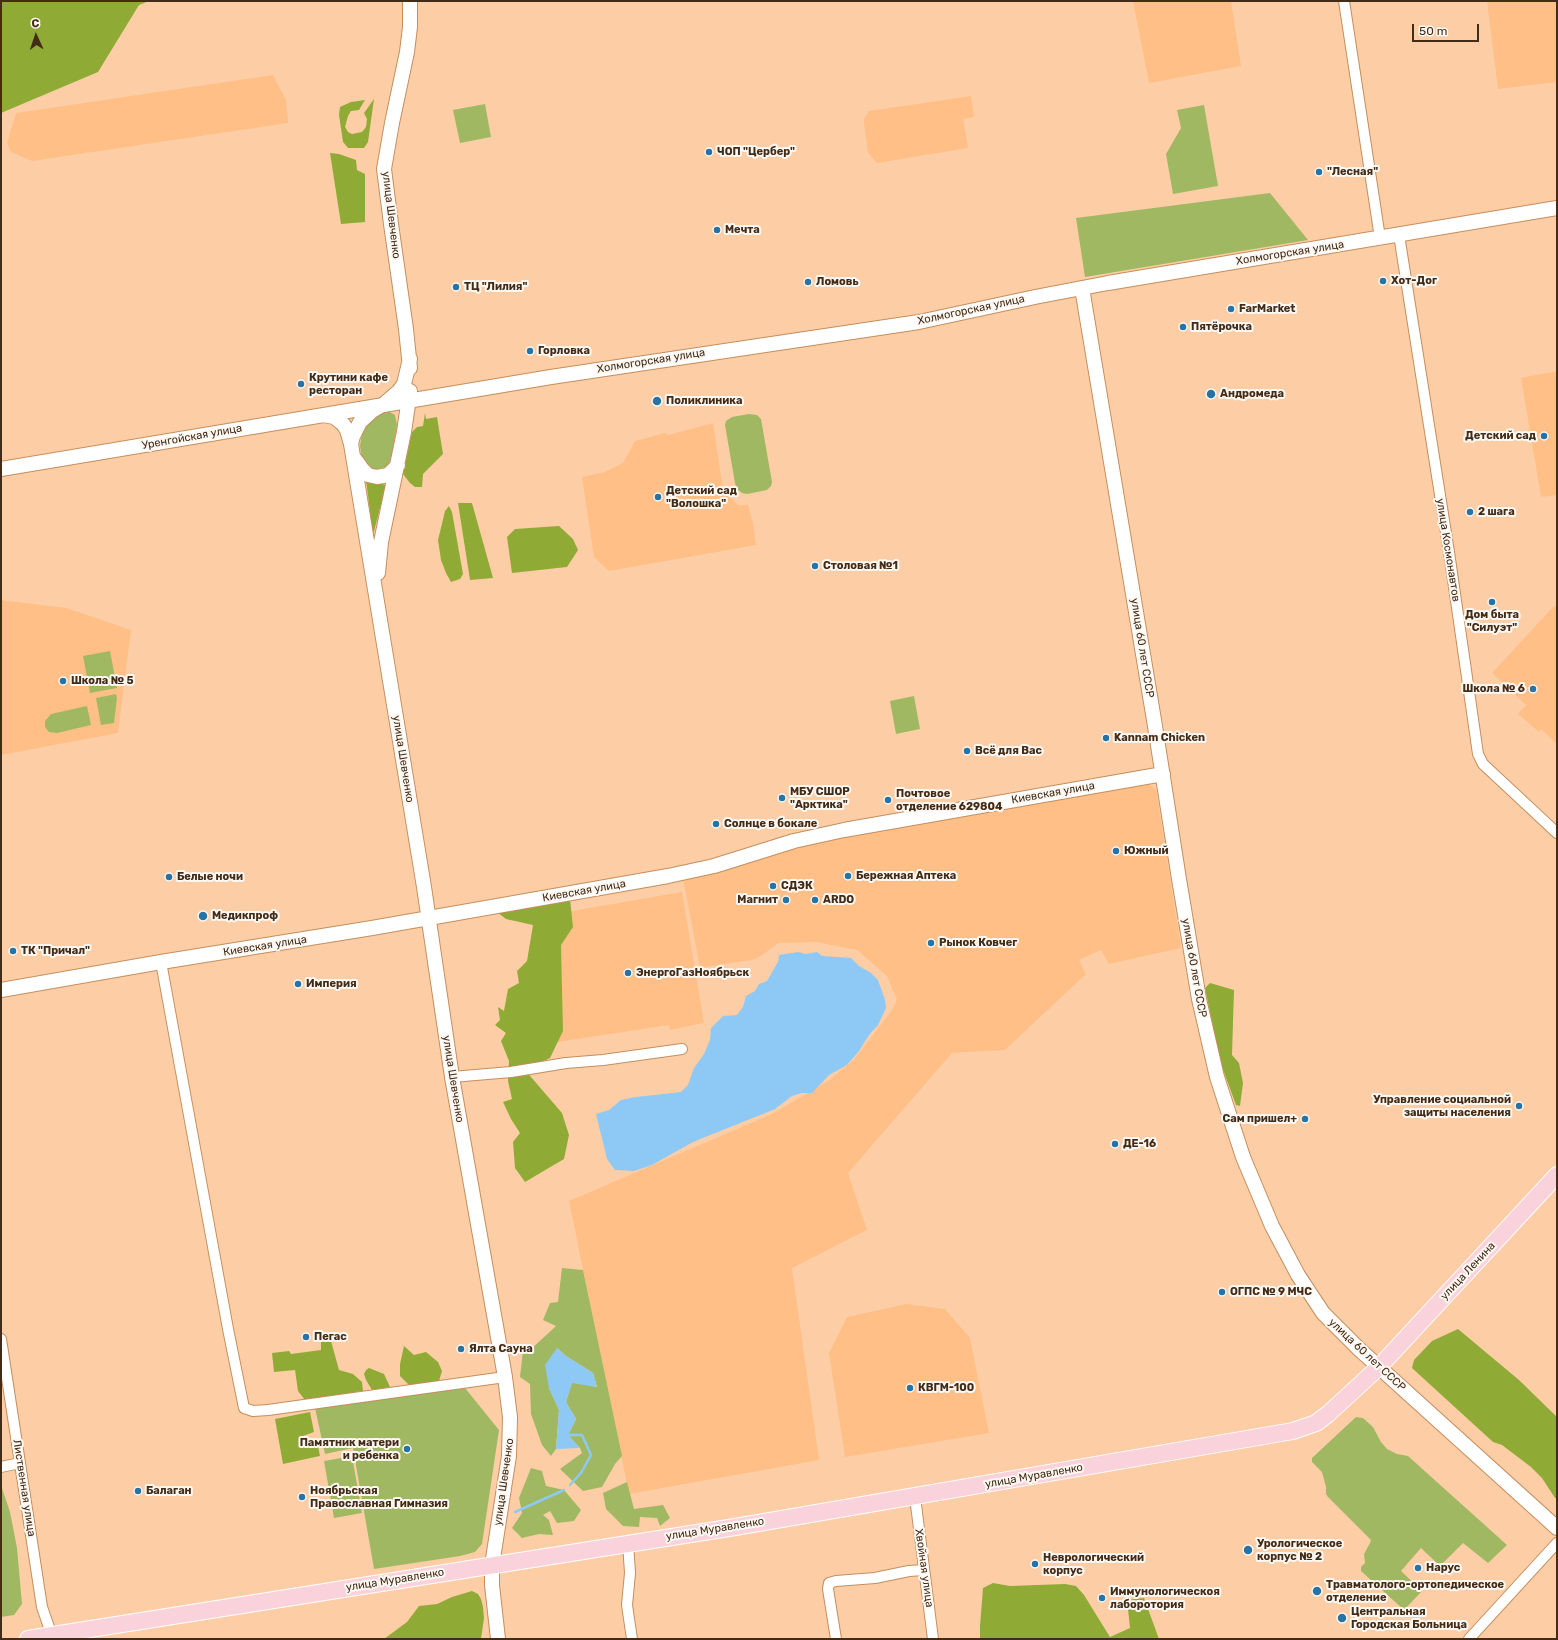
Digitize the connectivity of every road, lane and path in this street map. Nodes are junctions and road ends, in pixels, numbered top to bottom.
1 (410, 1) edge
2 (1344, 1) edge
3 (1557, 208) edge
4 (1399, 235) junction
5 (1380, 238) junction
6 (1082, 288) junction
7 (410, 359) junction
8 (410, 400) junction
9 (384, 404) junction
10 (317, 416) junction
11 (404, 432) junction
12 (352, 447) junction
13 (398, 465) junction
14 (1, 470) edge
15 (376, 594) junction
16 (1163, 774) junction
17 (1557, 833) edge
18 (428, 918) junction
19 (161, 962) junction
20 (1, 990) edge
21 (682, 1049) dead end
22 (452, 1076) junction
23 (1557, 1175) edge
24 (1, 1339) edge
25 (1379, 1367) junction
26 (505, 1377) junction
27 (20, 1464) junction
28 (1, 1467) edge
29 (915, 1497) junction
30 (1557, 1528) edge
31 (628, 1543) junction
32 (1557, 1543) edge
33 (492, 1565) junction
34 (924, 1570) junction
35 (52, 1637) edge
36 (28, 1639) edge
37 (498, 1639) edge
38 (632, 1639) edge
39 (836, 1639) edge
40 (933, 1639) edge
41 (1469, 1639) edge

1 - 7 street, улица Шевченко
2 - 5 street
3 - 4 street, Холмогорская улица
4 - 5 street, Холмогорская улица
4 - 17 street, улица Космонавтов
5 - 6 street, Холмогорская улица
6 - 8 street, Холмогорская улица
6 - 16 street, улица 60 лет СССР
7 - 8 street
7 - 9 street
8 - 9 street, Холмогорская улица
8 - 11 street
9 - 10 street, Уренгойская улица
9 - 11 street
9 - 12 street
10 - 12 street
10 - 14 street, Уренгойская улица
11 - 13 street
12 - 13 street
12 - 15 street
13 - 15 street
15 - 18 street, улица Шевченко
16 - 18 street, Киевская улица
16 - 25 street, улица 60 лет СССР
18 - 19 street, Киевская улица
18 - 22 street, улица Шевченко
19 - 20 street, Киевская улица
19 - 26 street
21 - 22 street
22 - 26 street, улица Шевченко
23 - 25 main road, улица Ленина
24 - 27 street, Лиственная улица
25 - 29 main road, улица Муравленко
25 - 30 street, улица 60 лет СССР
26 - 33 street, улица Шевченко
27 - 28 street
27 - 35 street, Лиственная улица
29 - 31 main road, улица Муравленко
29 - 34 street, Хвойная улица
31 - 33 main road, улица Муравленко
31 - 38 street
32 - 41 street
33 - 35 main road, улица Муравленко
33 - 37 street, улица Шевченко
34 - 39 street
34 - 40 street, Хвойная улица
35 - 36 main road, улица Муравленко

